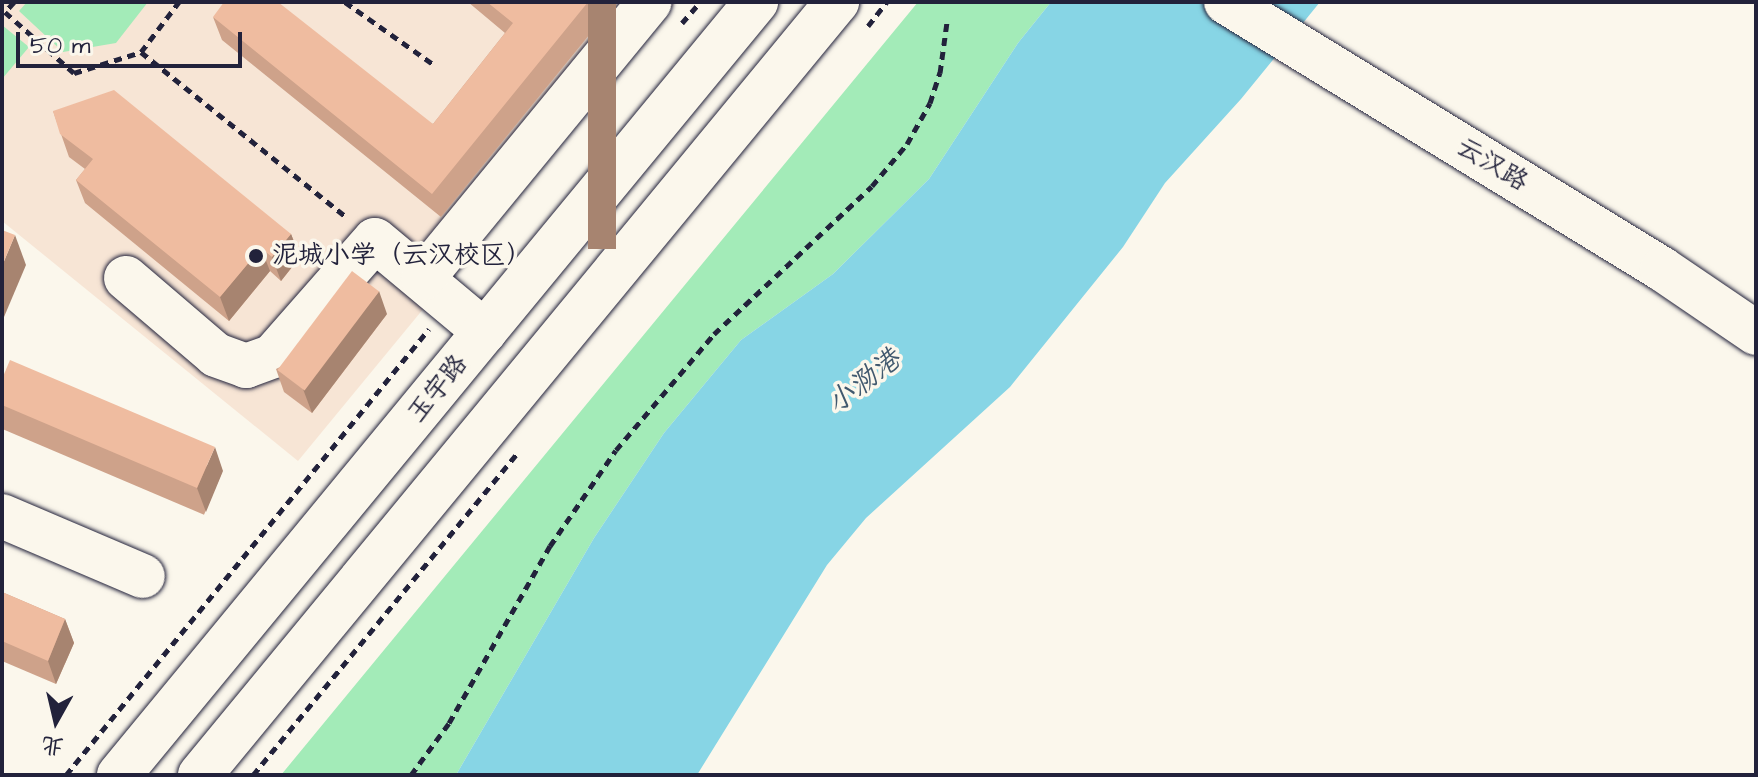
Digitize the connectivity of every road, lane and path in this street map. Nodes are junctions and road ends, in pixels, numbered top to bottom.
1 (14, 2) edge
2 (179, 2) edge
3 (345, 2) edge
4 (700, 2) edge
5 (756, 2) edge
6 (837, 2) edge
7 (1226, 2) edge
8 (665, 14) edge
9 (947, 22) dead end
10 (141, 52) junction
11 (433, 64) dead end
12 (375, 240) junction
13 (126, 278) dead end
14 (437, 290) junction
15 (485, 332) junction
16 (1756, 333) edge
17 (2, 516) edge
18 (143, 576) dead end
19 (66, 775) edge
20 (119, 775) edge
21 (200, 775) edge
22 (411, 775) edge

1 - 10 path
2 - 10 path
3 - 11 path
4 - 8 path
5 - 15 street, 玉宇路
6 - 21 street
7 - 16 street, 云汉路
8 - 14 street
9 - 22 path
10 - 12 path
12 - 13 street
12 - 14 street
14 - 15 street
14 - 19 path, 玉宇路
15 - 20 street, 玉宇路
17 - 18 street

